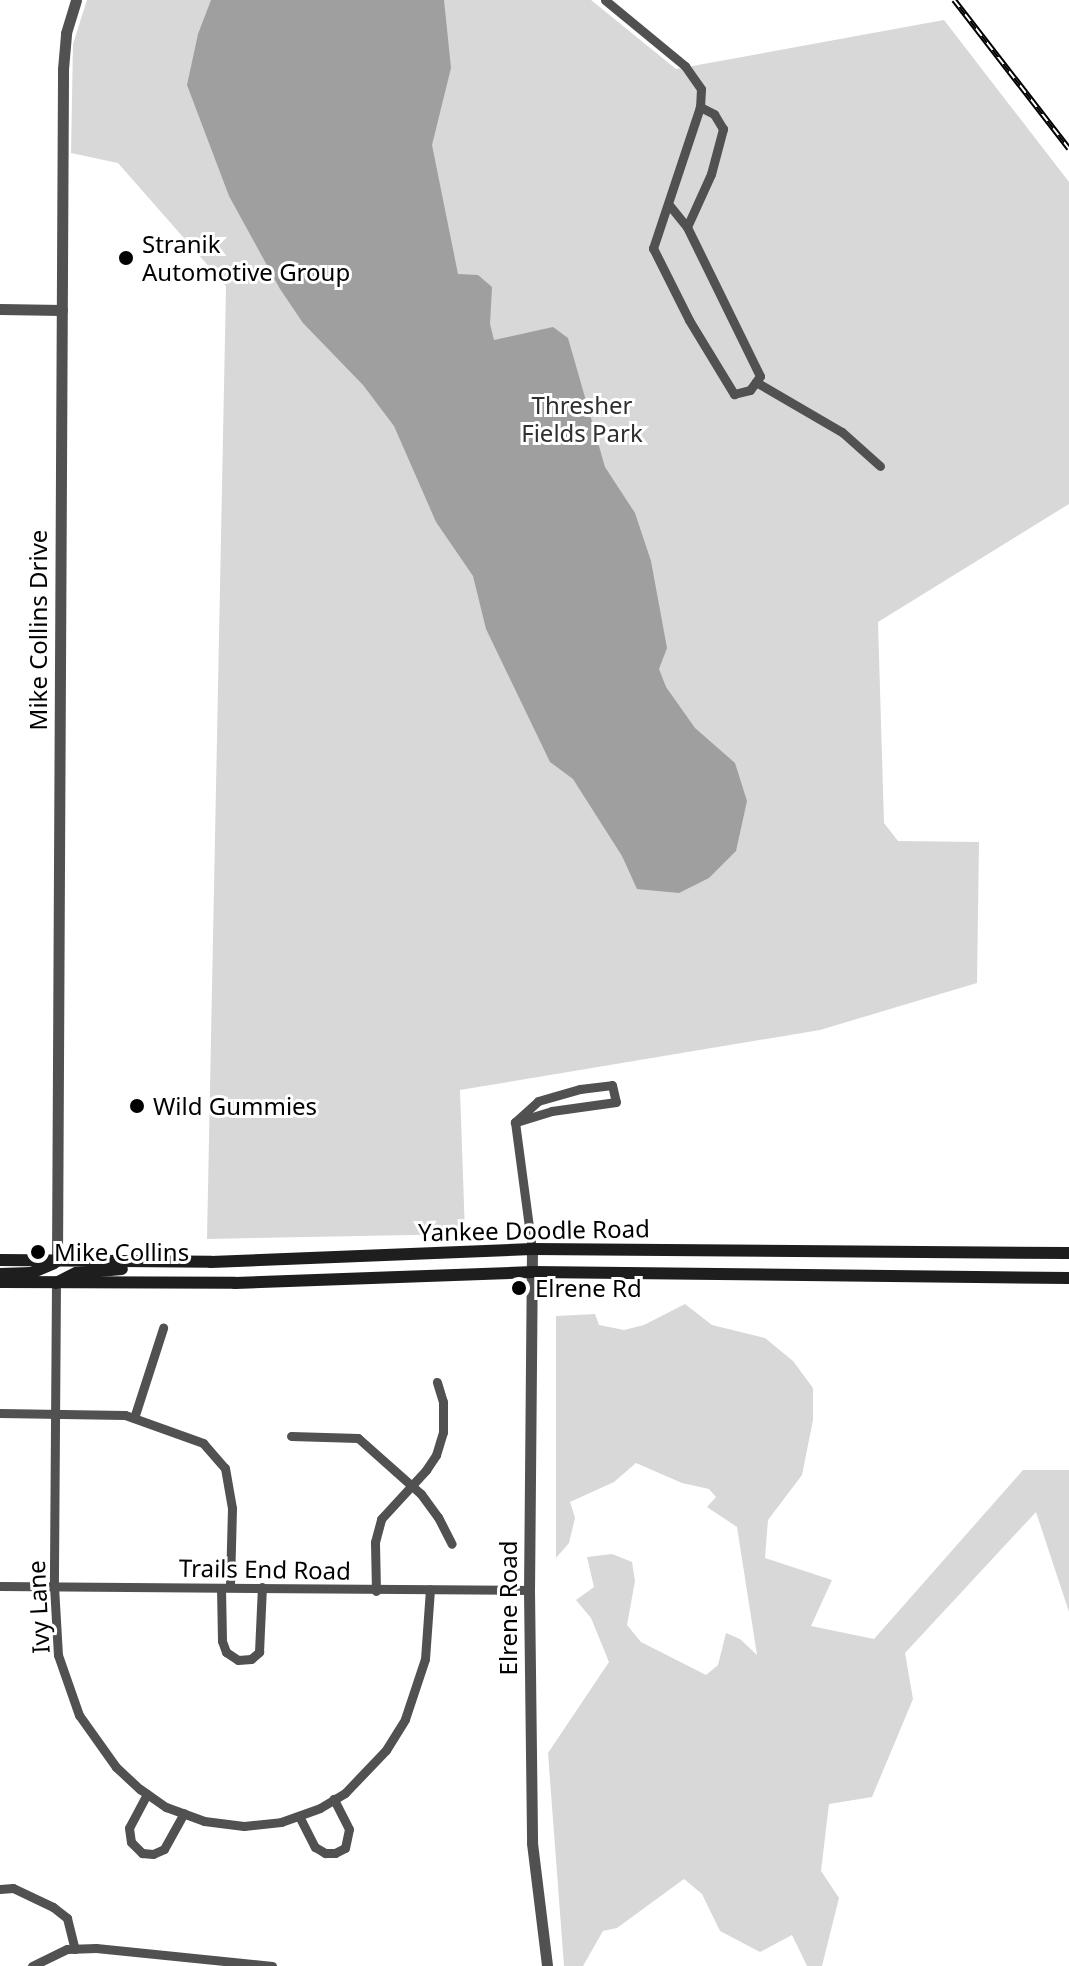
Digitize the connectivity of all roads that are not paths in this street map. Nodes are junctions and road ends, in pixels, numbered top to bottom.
1 (76, 0) edge
2 (605, 0) edge
3 (700, 107) junction
4 (669, 205) junction
5 (687, 227) junction
6 (0, 309) edge
7 (62, 310) junction
8 (756, 382) junction
9 (880, 466) dead end
10 (515, 1122) junction
11 (532, 1249) junction
12 (1069, 1253) edge
13 (0, 1260) edge
14 (57, 1261) junction
15 (211, 1262) junction
16 (1069, 1270) edge
17 (533, 1272) junction
18 (0, 1274) edge
19 (1053, 1277) junction
20 (1069, 1278) edge
21 (0, 1282) edge
22 (56, 1283) junction
23 (163, 1328) dead end
24 (437, 1382) dead end
25 (0, 1413) edge
26 (56, 1414) junction
27 (134, 1418) junction
28 (291, 1436) dead end
29 (411, 1485) junction
30 (452, 1544) dead end
31 (0, 1586) edge
32 (54, 1586) junction
33 (262, 1587) junction
34 (226, 1588) junction
35 (430, 1589) junction
36 (529, 1590) junction
37 (376, 1591) junction
38 (147, 1794) junction
39 (334, 1799) junction
40 (184, 1813) junction
41 (299, 1816) junction
42 (0, 1889) edge
43 (75, 1949) junction
44 (32, 1966) edge
45 (272, 1966) edge
46 (547, 1966) edge

1 - 7 street, Mike Collins Drive
2 - 3 street
3 - 4 street
3 - 5 street
4 - 5 street
4 - 8 street
5 - 8 street
6 - 7 street
7 - 14 street, Mike Collins Drive
8 - 9 street
10 - 10 street
10 - 11 street
11 - 12 main road, Yankee Doodle Road
11 - 15 main road, Yankee Doodle Road
11 - 17 street, Elrene Road
13 - 14 main road, Yankee Doodle Road
14 - 15 main road, Yankee Doodle Road
14 - 18 main road
15 - 22 main road
16 - 19 main road
17 - 19 main road, Yankee Doodle Road
17 - 22 main road, Yankee Doodle Road
17 - 36 street, Elrene Road
19 - 20 main road, Yankee Doodle Road
21 - 22 main road, Yankee Doodle Road
22 - 26 street, Ivy Lane
23 - 27 street
24 - 29 street
25 - 26 street
26 - 27 street
26 - 32 street, Ivy Lane
27 - 34 street
28 - 29 street
29 - 30 street
29 - 37 street
31 - 32 street, Trails End Road
32 - 34 street, Trails End Road
32 - 38 street, Ivy Lane
33 - 34 street, Trails End Road
33 - 34 street
33 - 37 street, Trails End Road
35 - 36 street, Trails End Road
35 - 37 street, Trails End Road
35 - 39 street, Ivy Lane
36 - 46 street, Elrene Road
38 - 40 street, Ivy Lane
38 - 40 street
39 - 41 street, Ivy Lane
39 - 41 street
40 - 41 street, Ivy Lane
42 - 43 street
43 - 44 street
43 - 45 street

